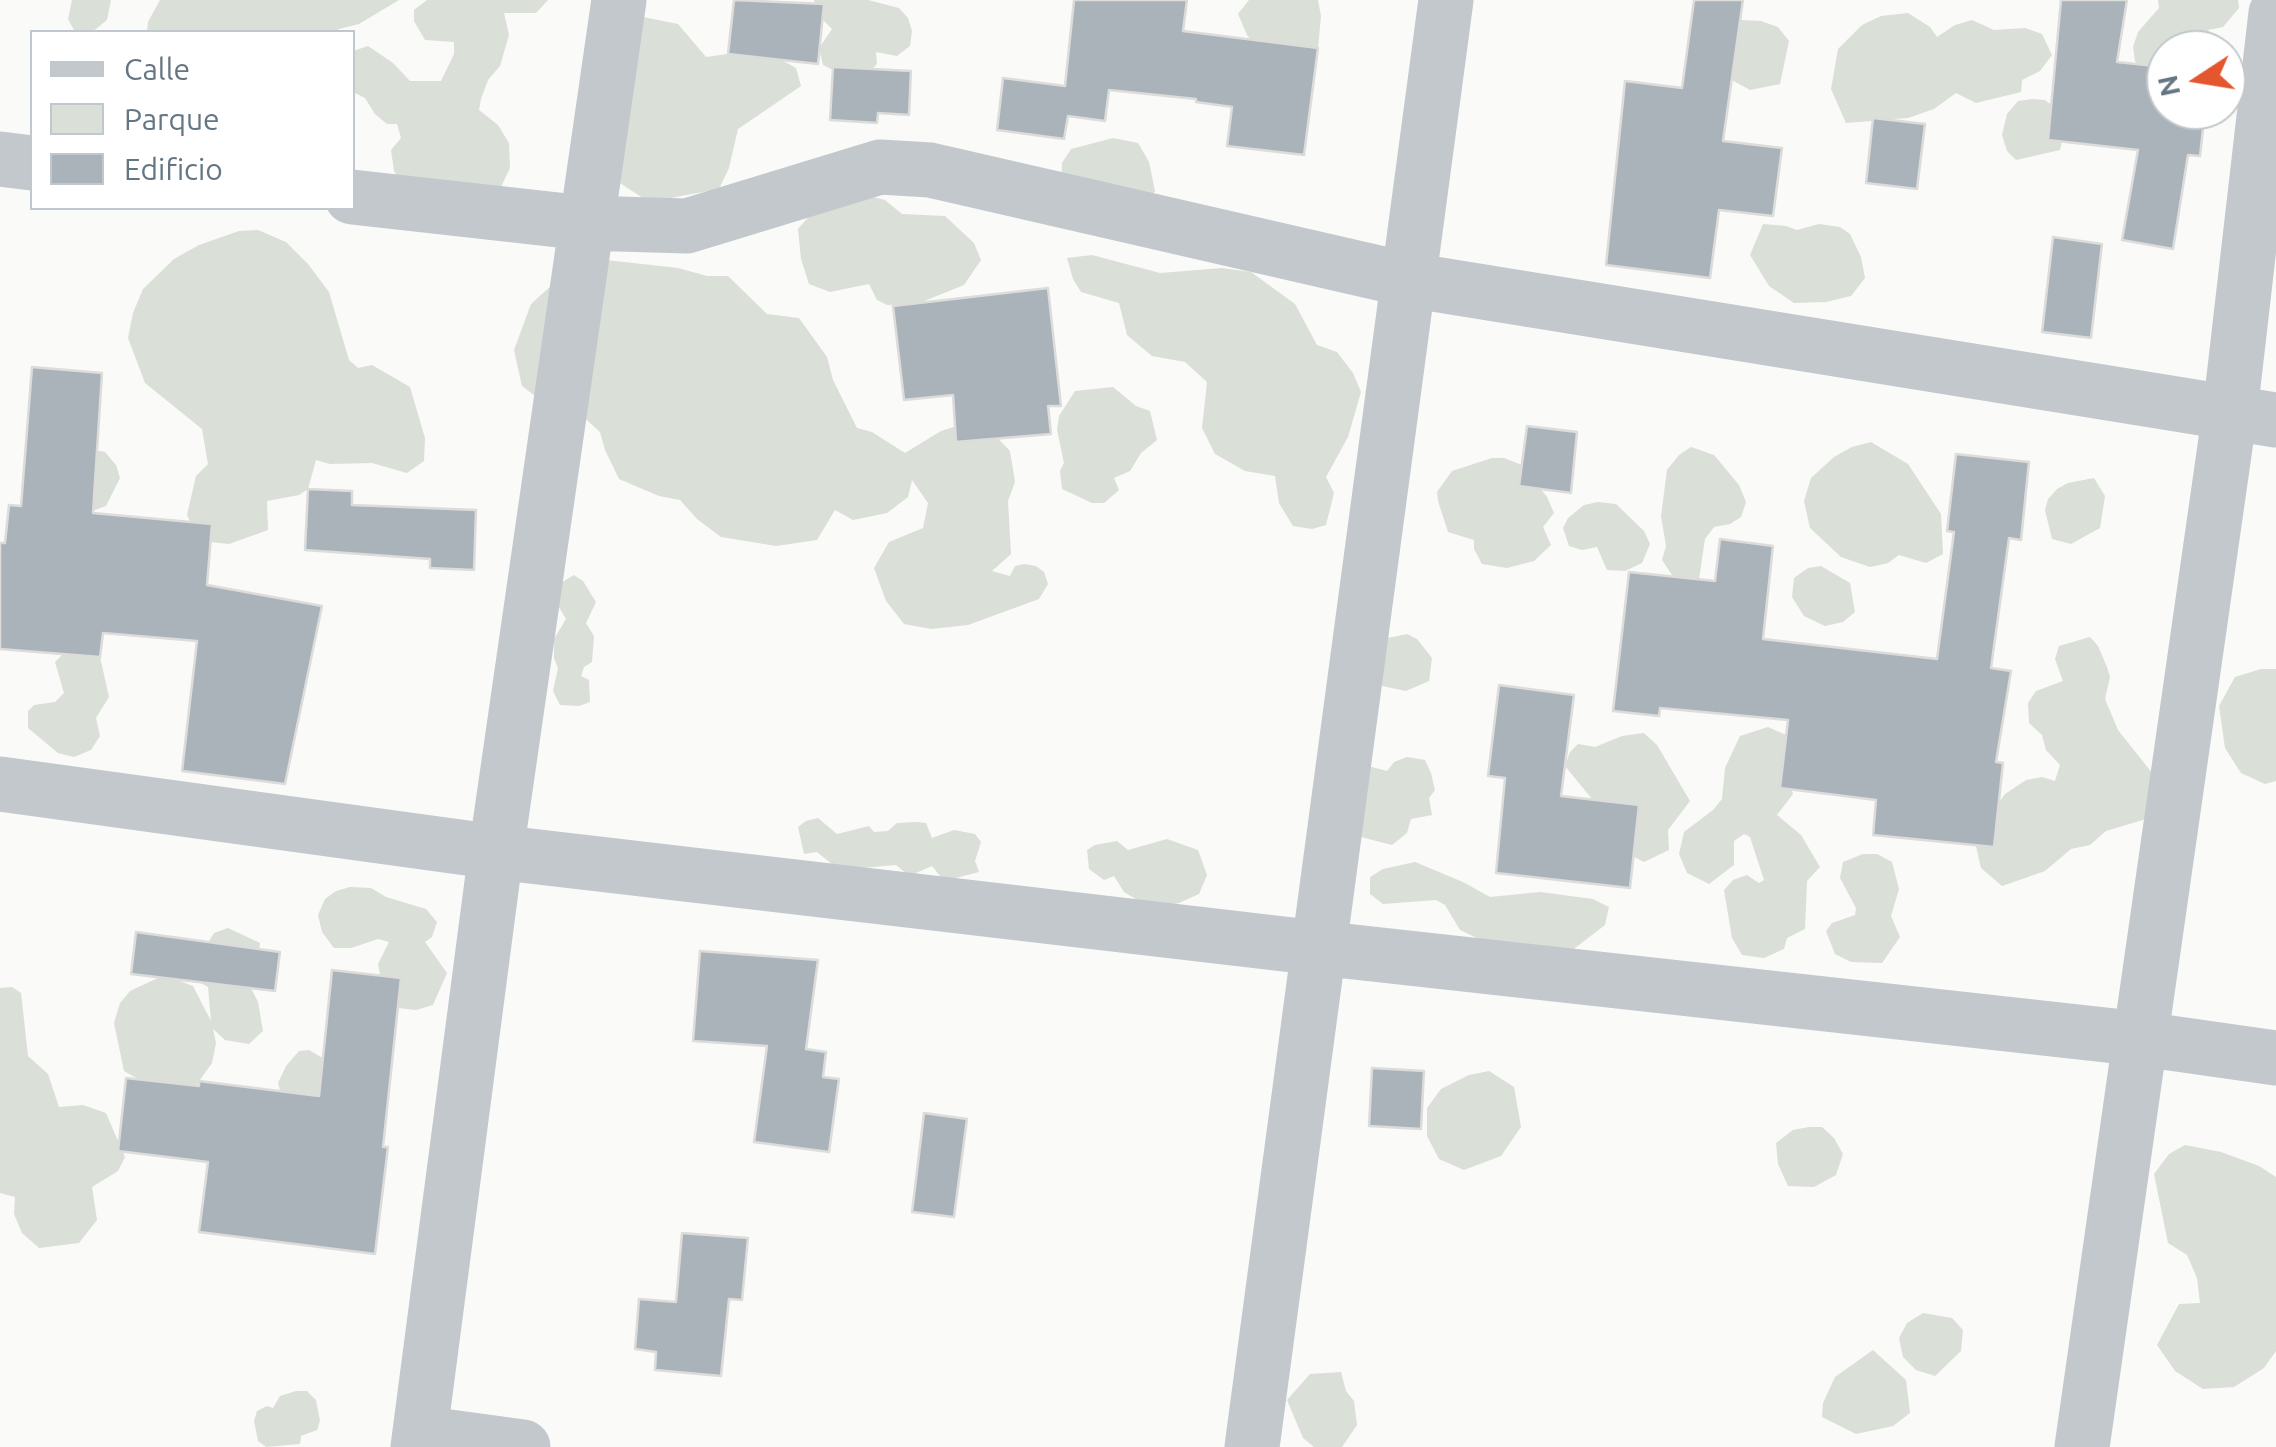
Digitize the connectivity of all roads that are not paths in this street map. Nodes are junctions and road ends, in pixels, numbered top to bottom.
1 (619, 0) edge
2 (1446, 0) edge
3 (2276, 13) edge
4 (0, 159) edge
5 (30, 162) edge
6 (355, 197) edge
7 (585, 223) junction
8 (1409, 280) junction
9 (2253, 416) edge
10 (0, 784) edge
11 (496, 852) junction
12 (1318, 948) junction
13 (2142, 1038) junction
14 (2276, 1058) edge
15 (419, 1440) edge
16 (522, 1447) edge
17 (1252, 1447) edge
18 (2082, 1447) edge

1 - 7 street
2 - 8 street
3 - 9 street
4 - 5 street
6 - 7 street
7 - 8 street
7 - 11 street
8 - 9 street
8 - 12 street
9 - 13 street
10 - 11 street
11 - 12 street
11 - 15 street
12 - 13 street
12 - 17 street
13 - 14 street
13 - 18 street
15 - 16 street

